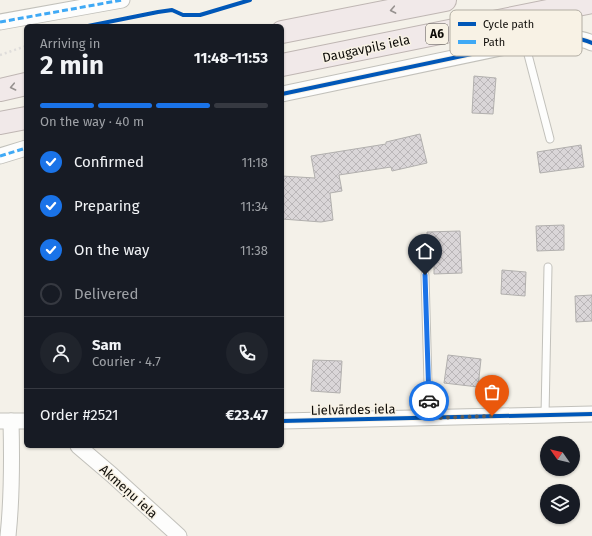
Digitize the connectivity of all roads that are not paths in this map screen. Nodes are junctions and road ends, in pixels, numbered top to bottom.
1 (122, 0) edge
2 (445, 0) edge
3 (592, 2) edge
4 (553, 10) edge
5 (0, 22) edge
6 (450, 31) edge
7 (284, 32) edge
8 (582, 40) edge
9 (592, 43) edge
10 (463, 56) edge
11 (528, 56) edge
12 (284, 65) edge
13 (24, 84) edge
14 (0, 90) edge
15 (284, 94) edge
16 (24, 118) edge
17 (0, 123) edge
18 (550, 139) dead end
19 (24, 149) edge
20 (0, 156) edge
21 (548, 267) dead end
22 (425, 275) dead end
23 (592, 414) edge
24 (545, 415) junction
25 (429, 418) junction
26 (12, 421) edge
27 (284, 421) edge
28 (80, 448) edge
29 (8, 536) edge
30 (179, 536) edge

1 - 5 street
2 -> 7 highway
3 - 4 highway, Daugavpils iela / A6
6 - 12 highway, Daugavpils iela / A6
8 - 9 street
10 - 15 street
11 - 18 lane
13 -> 14 highway
16 - 17 highway
19 - 20 street
21 - 24 lane
22 - 25 lane
23 - 24 street, Lielvārdes iela
24 - 25 street, Lielvārdes iela
25 - 27 street, Lielvārdes iela
26 - 29 street
28 - 30 street, Akmeņu iela

